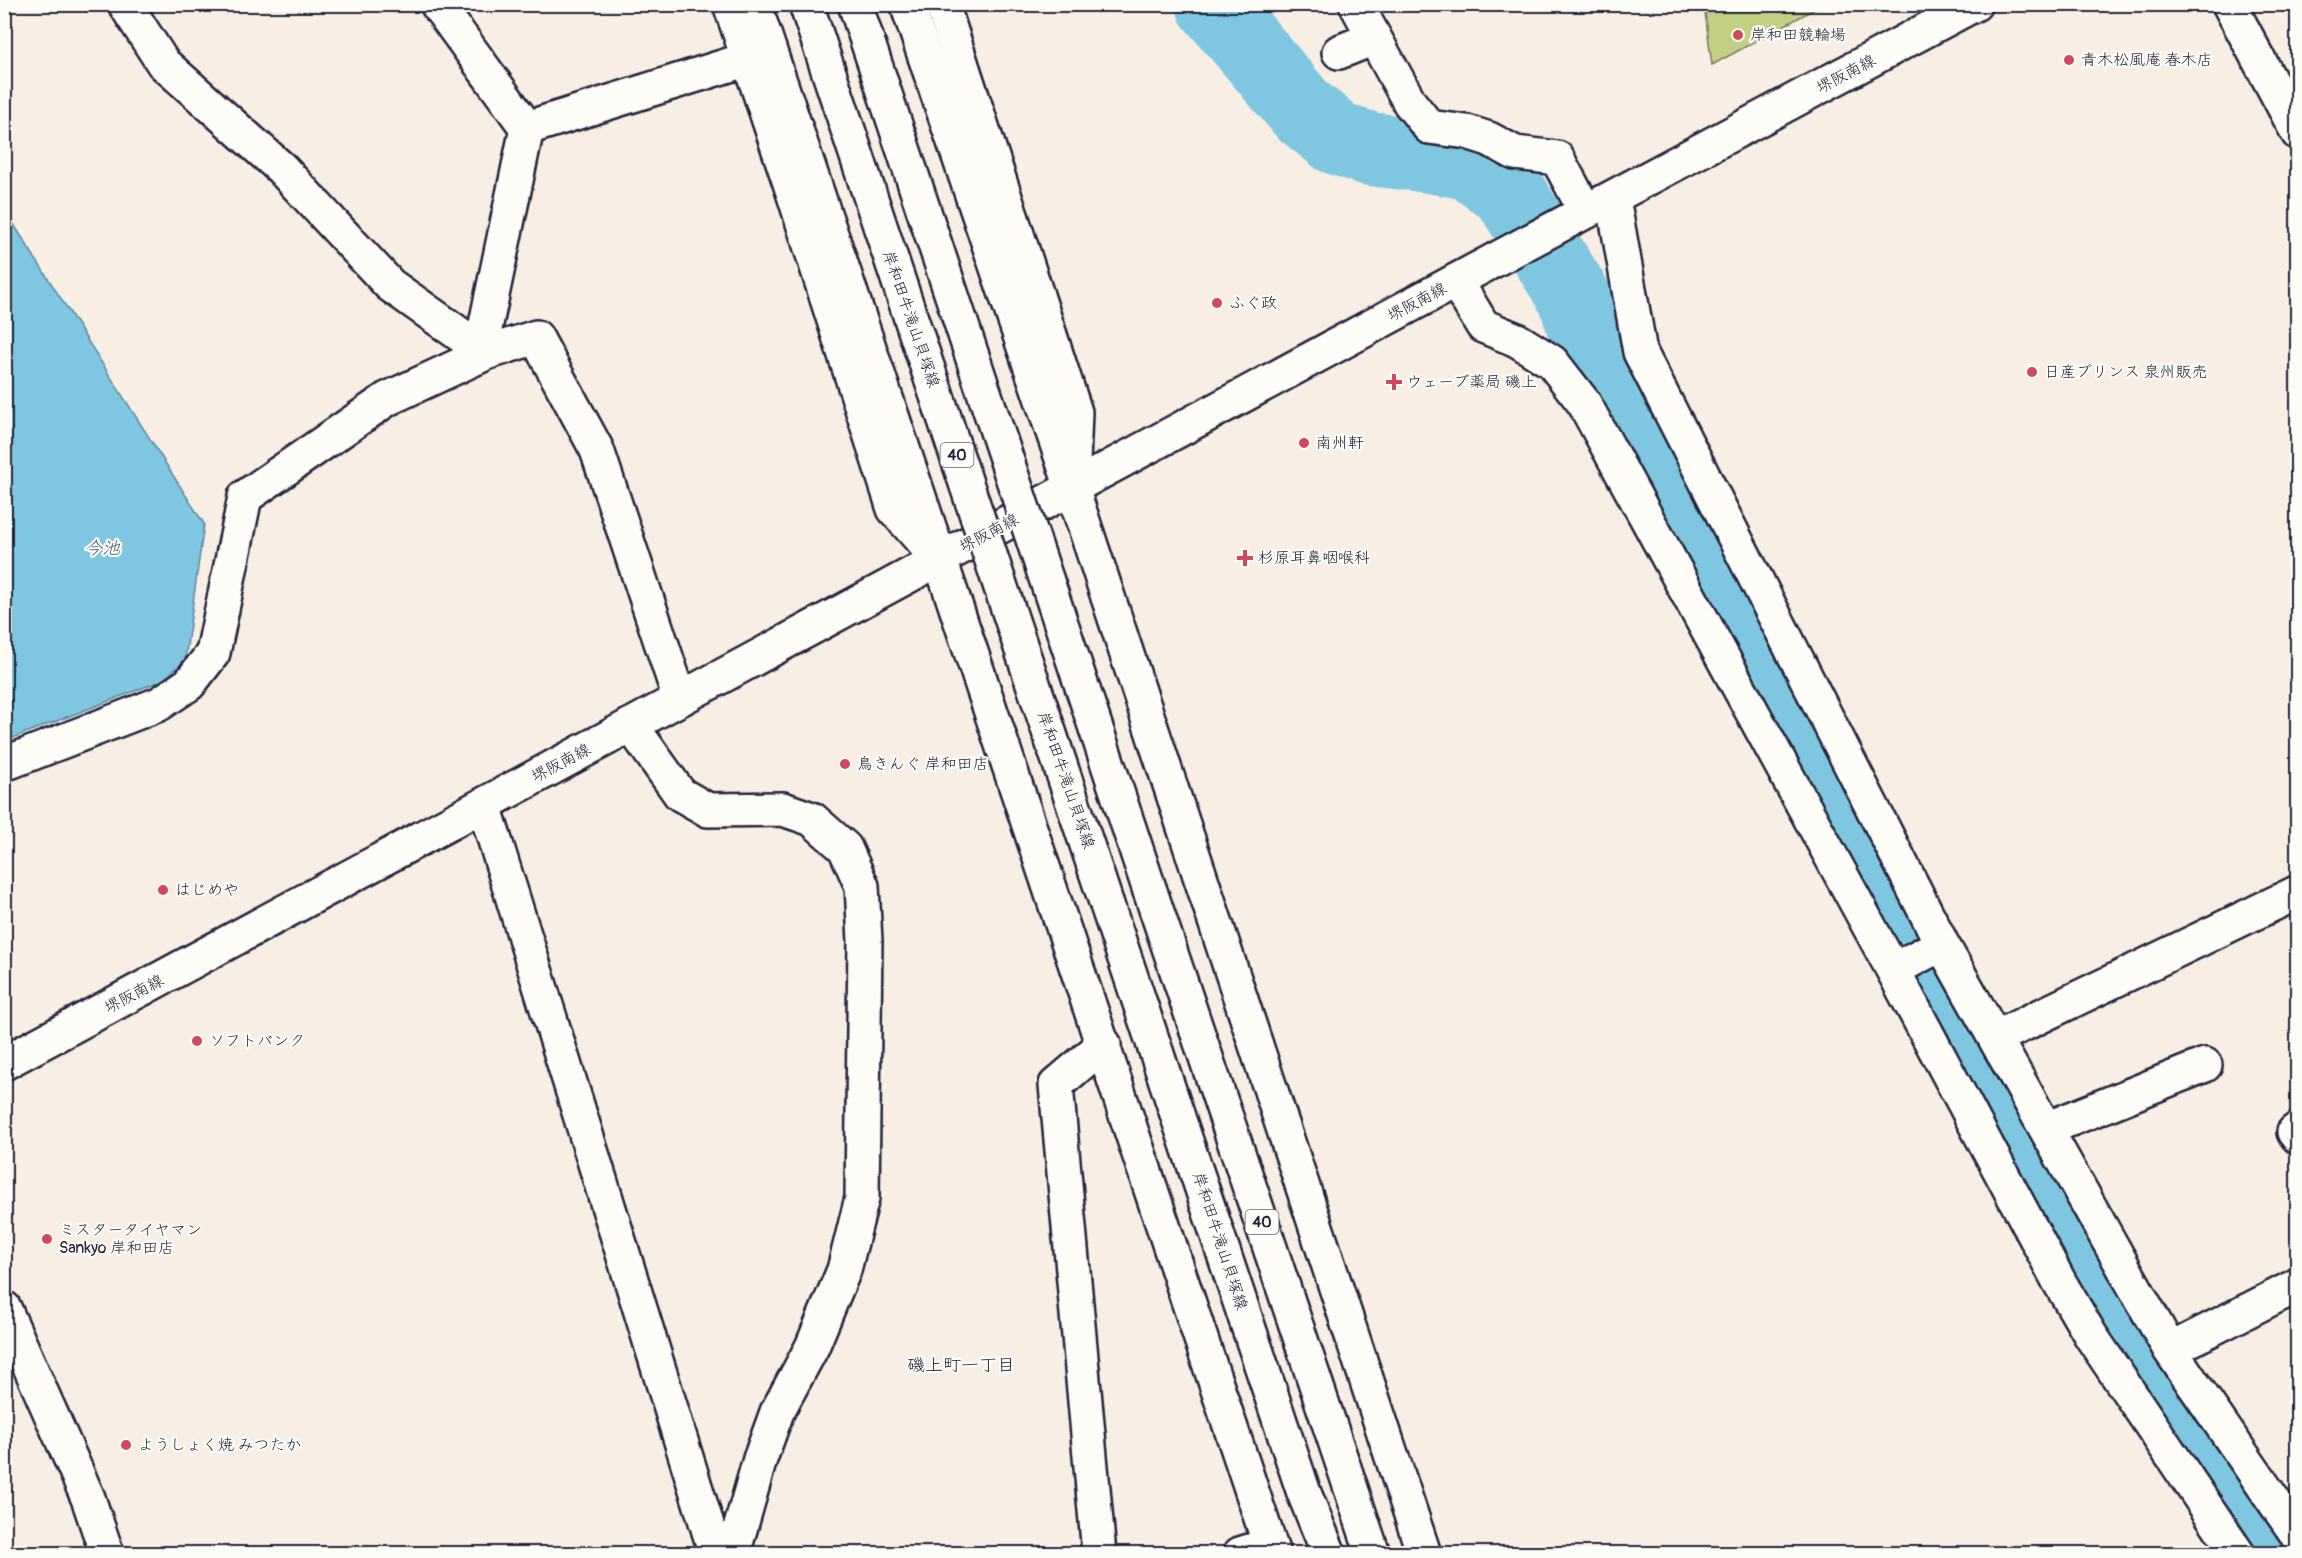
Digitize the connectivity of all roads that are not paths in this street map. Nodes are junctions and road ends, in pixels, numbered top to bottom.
1 (125, 4) edge
2 (437, 4) edge
3 (730, 4) edge
4 (754, 4) edge
5 (806, 4) edge
6 (855, 4) edge
7 (907, 4) edge
8 (942, 4) edge
9 (1356, 4) edge
10 (1975, 4) edge
11 (2229, 4) edge
12 (1374, 38) junction
13 (1339, 52) dead end
14 (748, 59) junction
15 (527, 128) junction
16 (2298, 133) edge
17 (1590, 210) junction
18 (1465, 276) junction
19 (486, 353) junction
20 (1072, 488) junction
21 (939, 560) junction
22 (680, 699) junction
23 (631, 725) junction
24 (4, 764) edge
25 (484, 805) junction
26 (2298, 892) edge
27 (1942, 944) junction
28 (1893, 970) junction
29 (1995, 1038) junction
30 (1104, 1044) junction
31 (4, 1063) edge
32 (2205, 1065) dead end
33 (2046, 1129) junction
34 (2298, 1129) edge
35 (2298, 1137) edge
36 (2298, 1285) edge
37 (4, 1308) edge
38 (2170, 1350) junction
39 (2298, 1536) edge
40 (1261, 1551) edge
41 (107, 1554) edge
42 (716, 1554) edge
43 (733, 1554) edge
44 (1099, 1554) edge
45 (1329, 1554) edge
46 (1373, 1554) edge
47 (1424, 1554) edge
48 (2238, 1554) edge

1 - 19 street
2 - 15 street
3 - 14 street
4 - 21 street
5 - 45 street, 岸和田牛滝山貝塚線 / 40, bridge
6 - 46 street, 40, bridge
7 - 20 street
8 - 20 street
9 - 12 street
10 - 17 street, 堺阪南線
11 - 16 street
12 - 13 street
12 - 17 street
14 - 15 street
14 - 21 street
15 - 19 street
17 - 18 street, 堺阪南線
17 - 27 street
18 - 20 street, 堺阪南線
18 - 28 street
19 - 22 street
19 - 24 street
20 - 21 street, 堺阪南線
20 - 47 street
21 - 22 street, 堺阪南線
21 - 30 street
22 - 23 street, 堺阪南線
23 - 25 street, 堺阪南線
23 - 43 street
25 - 31 street, 堺阪南線
25 - 42 street
26 - 29 street
27 - 28 street
27 - 29 street
28 - 48 street
29 - 33 street
30 - 40 street
30 - 44 street
32 - 33 street
33 - 38 street
34 - 35 street
36 - 38 street
37 - 41 street
38 - 39 street

